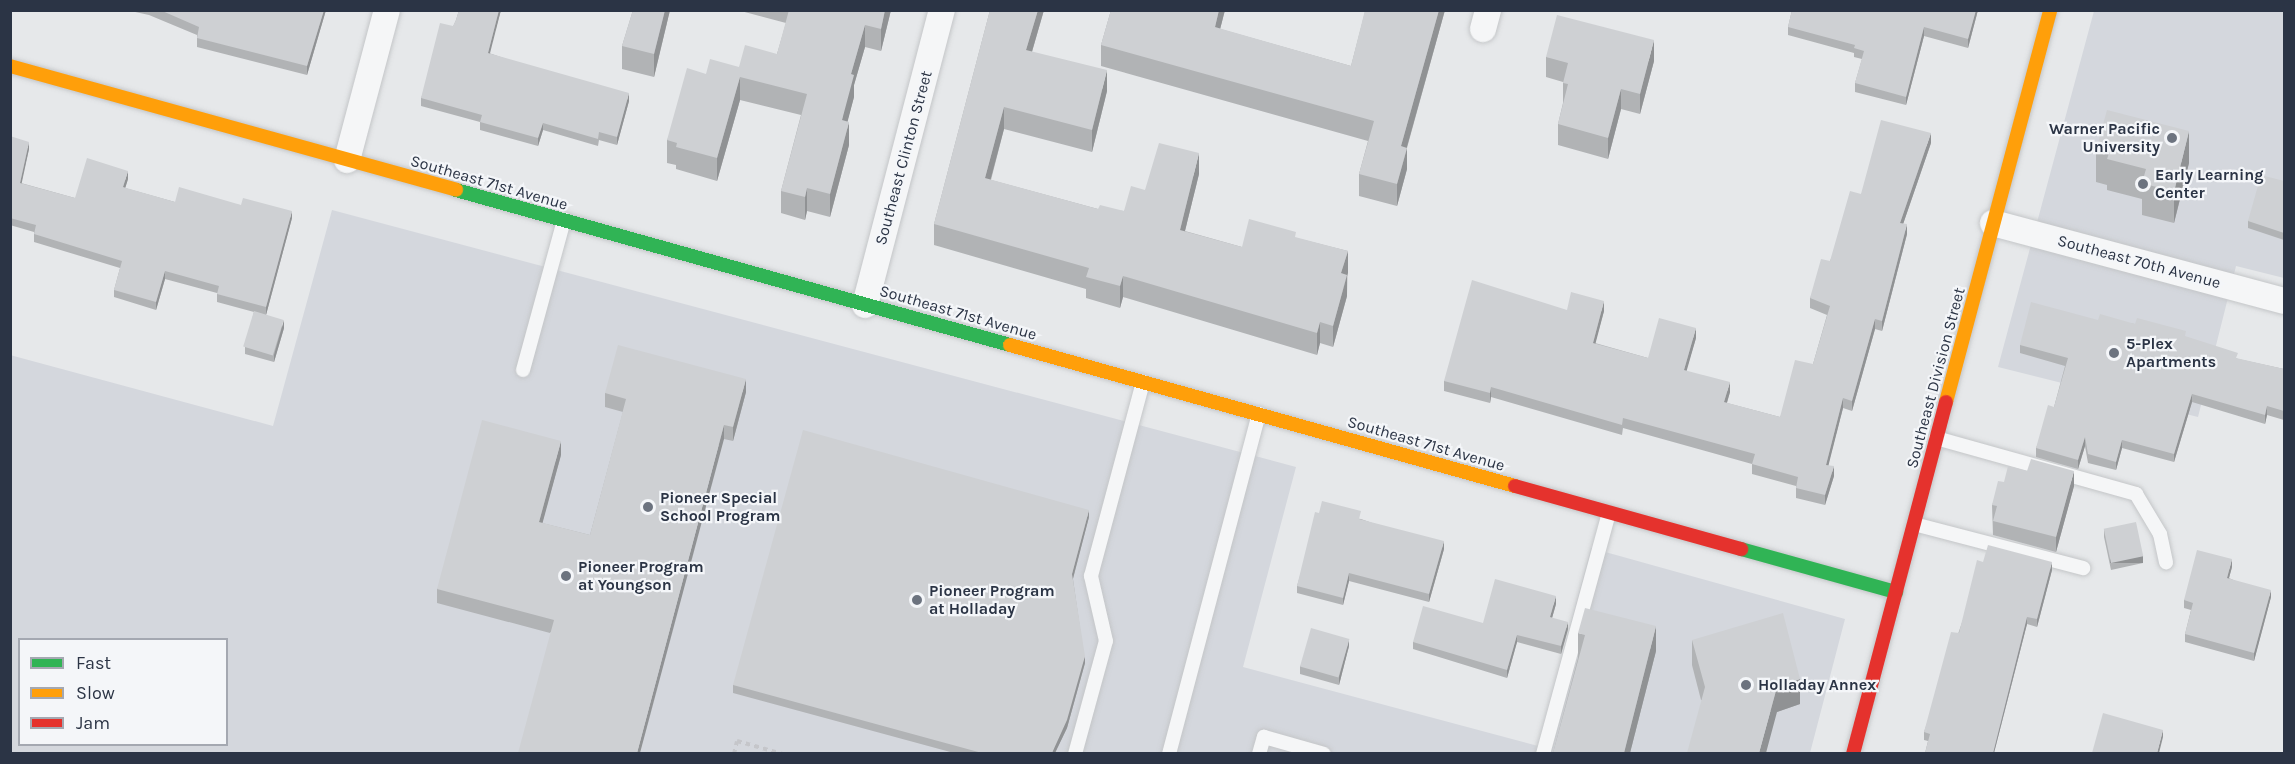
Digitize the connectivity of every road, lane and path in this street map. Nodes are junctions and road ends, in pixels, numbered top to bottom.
1 (387, 10) edge
2 (942, 10) edge
3 (2050, 10) edge
4 (10, 66) edge
5 (347, 160) junction
6 (564, 220) junction
7 (1994, 223) junction
8 (2284, 301) edge
9 (865, 305) junction
10 (523, 370) dead end
11 (1143, 382) junction
12 (1259, 414) junction
13 (1936, 438) junction
14 (1609, 512) junction
15 (1914, 524) junction
16 (2166, 562) dead end
17 (2083, 568) dead end
18 (1896, 592) junction
19 (734, 753) edge
20 (783, 753) edge
21 (1075, 753) edge
22 (1169, 753) edge
23 (1259, 753) edge
24 (1324, 753) edge
25 (1543, 753) edge
26 (1853, 753) edge

1 - 5 street
2 - 9 street, Southeast Clinton Street
3 - 7 street, Southeast Division Street
4 - 5 street, Southeast 71st Avenue
5 - 6 street, Southeast 71st Avenue
6 - 9 street, Southeast 71st Avenue
6 - 10 lane
7 - 8 street, Southeast 70th Avenue
7 - 13 street, Southeast Division Street
9 - 11 street, Southeast 71st Avenue
11 - 12 street, Southeast 71st Avenue
11 - 21 lane
12 - 14 street, Southeast 71st Avenue
12 - 22 lane
13 - 15 street, Southeast Division Street
13 - 16 lane
14 - 18 street, Southeast 71st Avenue
14 - 25 lane
15 - 17 lane
15 - 18 street, Southeast Division Street
18 - 26 street, Southeast Division Street
19 - 20 path
23 - 24 lane

